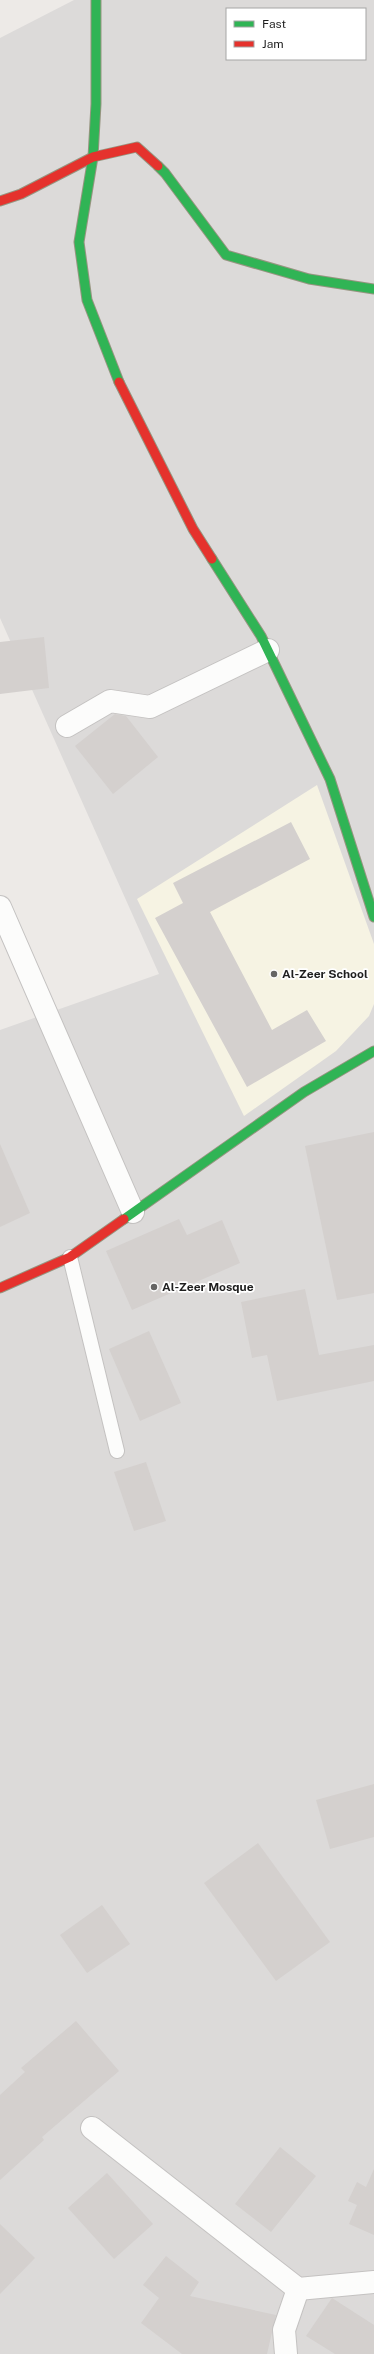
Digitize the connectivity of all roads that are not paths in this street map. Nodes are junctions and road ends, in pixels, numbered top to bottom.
1 (96, 0) edge
2 (93, 157) junction
3 (0, 201) edge
4 (374, 289) edge
5 (268, 650) junction
6 (67, 726) dead end
7 (0, 907) edge
8 (374, 917) edge
9 (374, 1051) edge
10 (133, 1212) junction
11 (70, 1257) junction
12 (0, 1288) edge
13 (117, 1450) dead end
14 (92, 2128) dead end
15 (374, 2282) edge
16 (298, 2289) junction
17 (286, 2354) edge

1 - 2 street
2 - 3 street
2 - 4 street
2 - 5 street
5 - 6 street
5 - 8 street
7 - 10 street
9 - 10 street
10 - 11 street
11 - 12 street
11 - 13 lane
14 - 16 street
15 - 16 street
16 - 17 street

